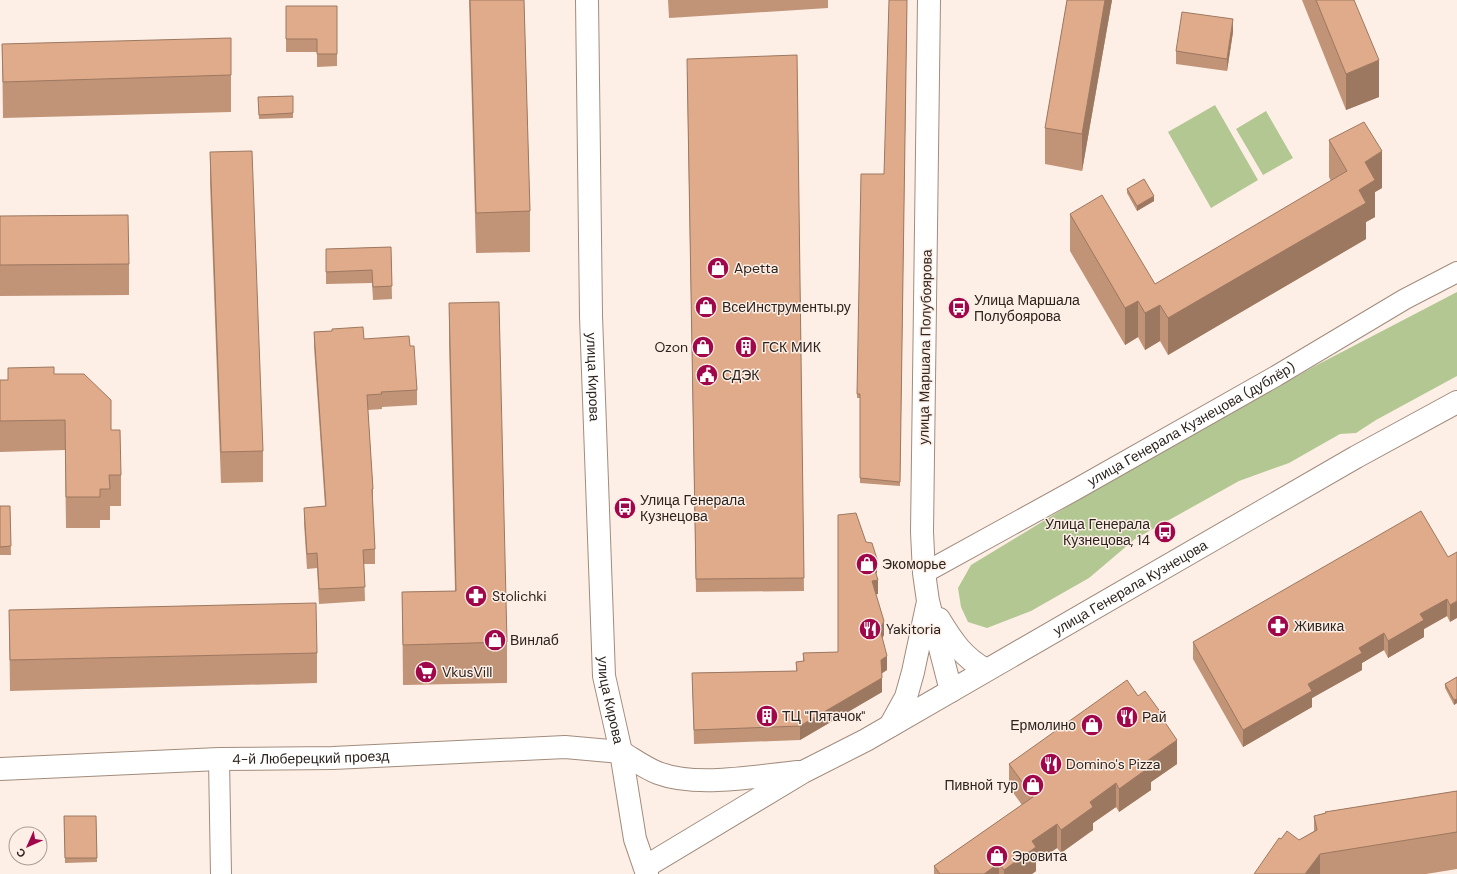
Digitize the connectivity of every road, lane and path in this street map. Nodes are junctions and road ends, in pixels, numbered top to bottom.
1 (587, 0) edge
2 (929, 0) edge
3 (1457, 272) edge
4 (1457, 402) edge
5 (924, 573) junction
6 (928, 601) junction
7 (986, 670) junction
8 (951, 691) junction
9 (890, 726) junction
10 (621, 752) junction
11 (219, 759) junction
12 (0, 769) edge
13 (803, 772) junction
14 (646, 870) edge
15 (221, 874) edge

1 - 10 main road, улица Кирова
2 - 5 main road, улица Маршала Полубоярова
3 - 5 street, улица Генерала Кузнецова (дублёр)
4 - 7 main road, улица Генерала Кузнецова
5 - 6 main road, улица Маршала Полубоярова
6 - 7 main road
6 - 8 main road, улица Маршала Полубоярова
6 - 9 main road
7 - 8 main road, улица Генерала Кузнецова
8 - 9 main road, улица Генерала Кузнецова
9 - 13 main road, улица Генерала Кузнецова
10 - 11 main road, 4-й Люберецкий проезд
10 - 13 main road, улица Генерала Кузнецова
10 - 14 main road, улица Кирова
11 - 12 main road, 4-й Люберецкий проезд
11 - 15 street
13 - 14 main road, улица Генерала Кузнецова

